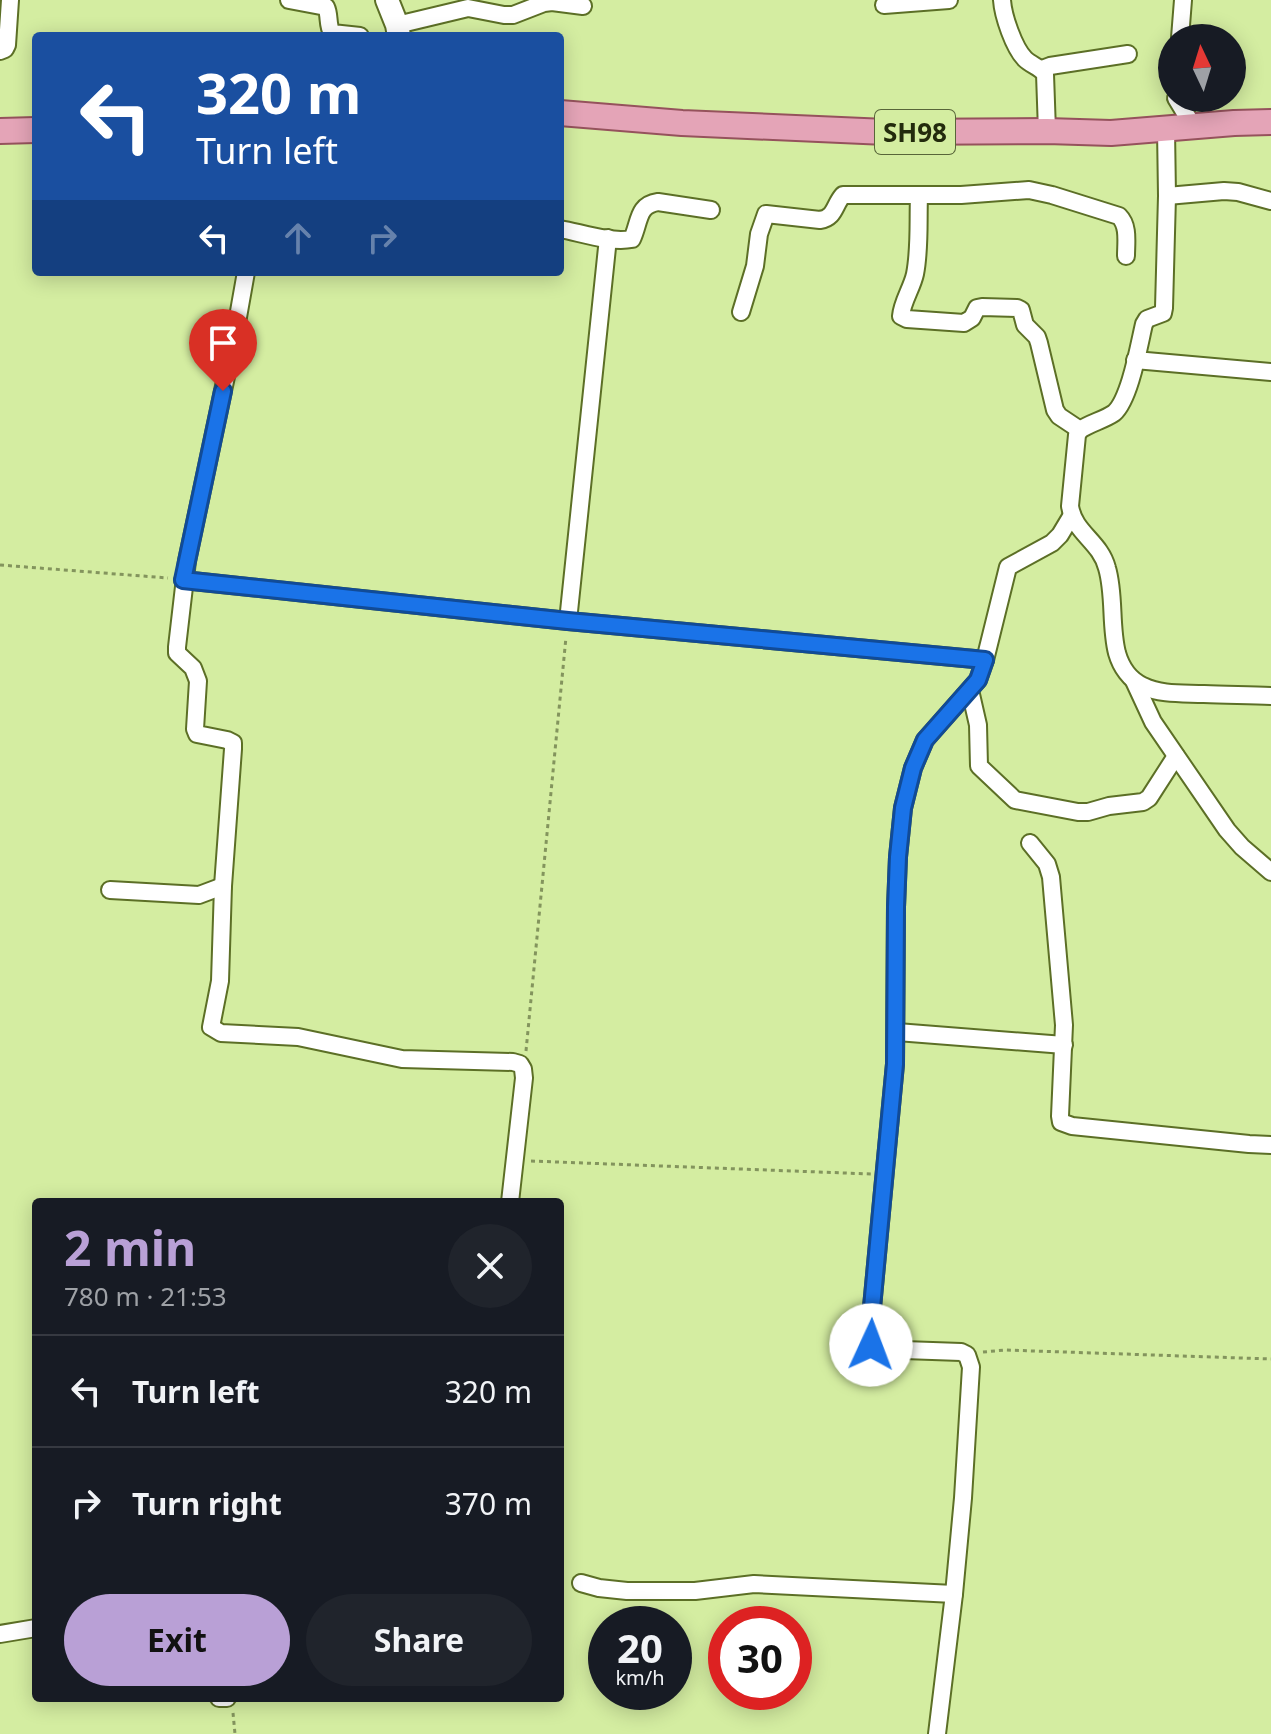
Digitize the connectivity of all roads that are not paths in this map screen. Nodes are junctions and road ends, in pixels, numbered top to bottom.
1 (10, 0) edge
2 (289, 0) edge
3 (387, 0) edge
4 (949, 0) edge
5 (1002, 0) edge
6 (1183, 0) edge
7 (469, 4) edge
8 (884, 5) dead end
9 (583, 6) dead end
10 (1181, 24) edge
11 (398, 30) edge
12 (332, 32) edge
13 (0, 51) edge
14 (1128, 54) dead end
15 (1042, 69) junction
16 (1184, 112) edge
17 (564, 113) edge
18 (1271, 122) edge
19 (1193, 126) junction
20 (1166, 129) junction
21 (32, 130) edge
22 (0, 131) edge
23 (1047, 131) junction
24 (919, 196) junction
25 (1167, 196) junction
26 (1271, 201) edge
27 (711, 210) dead end
28 (564, 230) edge
29 (608, 238) junction
30 (1126, 256) dead end
31 (245, 276) edge
32 (741, 312) dead end
33 (1135, 360) junction
34 (1271, 372) edge
35 (1080, 430) junction
36 (1072, 515) junction
37 (183, 580) junction
38 (568, 621) junction
39 (985, 660) junction
40 (1134, 681) junction
41 (970, 690) junction
42 (1271, 696) edge
43 (1176, 756) junction
44 (1030, 843) dead end
45 (1271, 872) edge
46 (223, 886) junction
47 (110, 890) dead end
48 (897, 1032) junction
49 (1064, 1045) junction
50 (1271, 1145) edge
51 (510, 1198) edge
52 (581, 1583) dead end
53 (954, 1594) junction
54 (32, 1629) edge
55 (0, 1634) edge
56 (937, 1734) edge

1 - 13 street
2 - 12 street
3 - 11 street
4 - 8 street
5 - 15 street
6 - 10 street
7 - 9 street
7 - 11 street
14 - 15 street
15 - 23 street
16 - 19 street
17 - 23 main road, SH98
18 - 19 main road, SH98
19 - 20 main road, SH98
20 - 23 main road, SH98
20 - 25 street
21 - 22 main road
24 - 30 street
24 - 32 street
24 - 35 street
25 - 26 street
25 - 33 street
27 - 29 street
28 - 29 street
29 - 38 street
31 - 37 street
33 - 34 street
33 - 35 street
35 - 36 street
36 - 39 street
36 - 40 street
37 - 38 street
37 - 46 street
38 - 39 street
39 - 41 street
40 - 42 street
40 - 43 street
41 - 43 street
41 - 48 street
43 - 45 street
44 - 49 street
46 - 47 street
46 - 51 street
48 - 49 street
48 - 53 street
49 - 50 street
52 - 53 street
53 - 56 street
54 - 55 street

